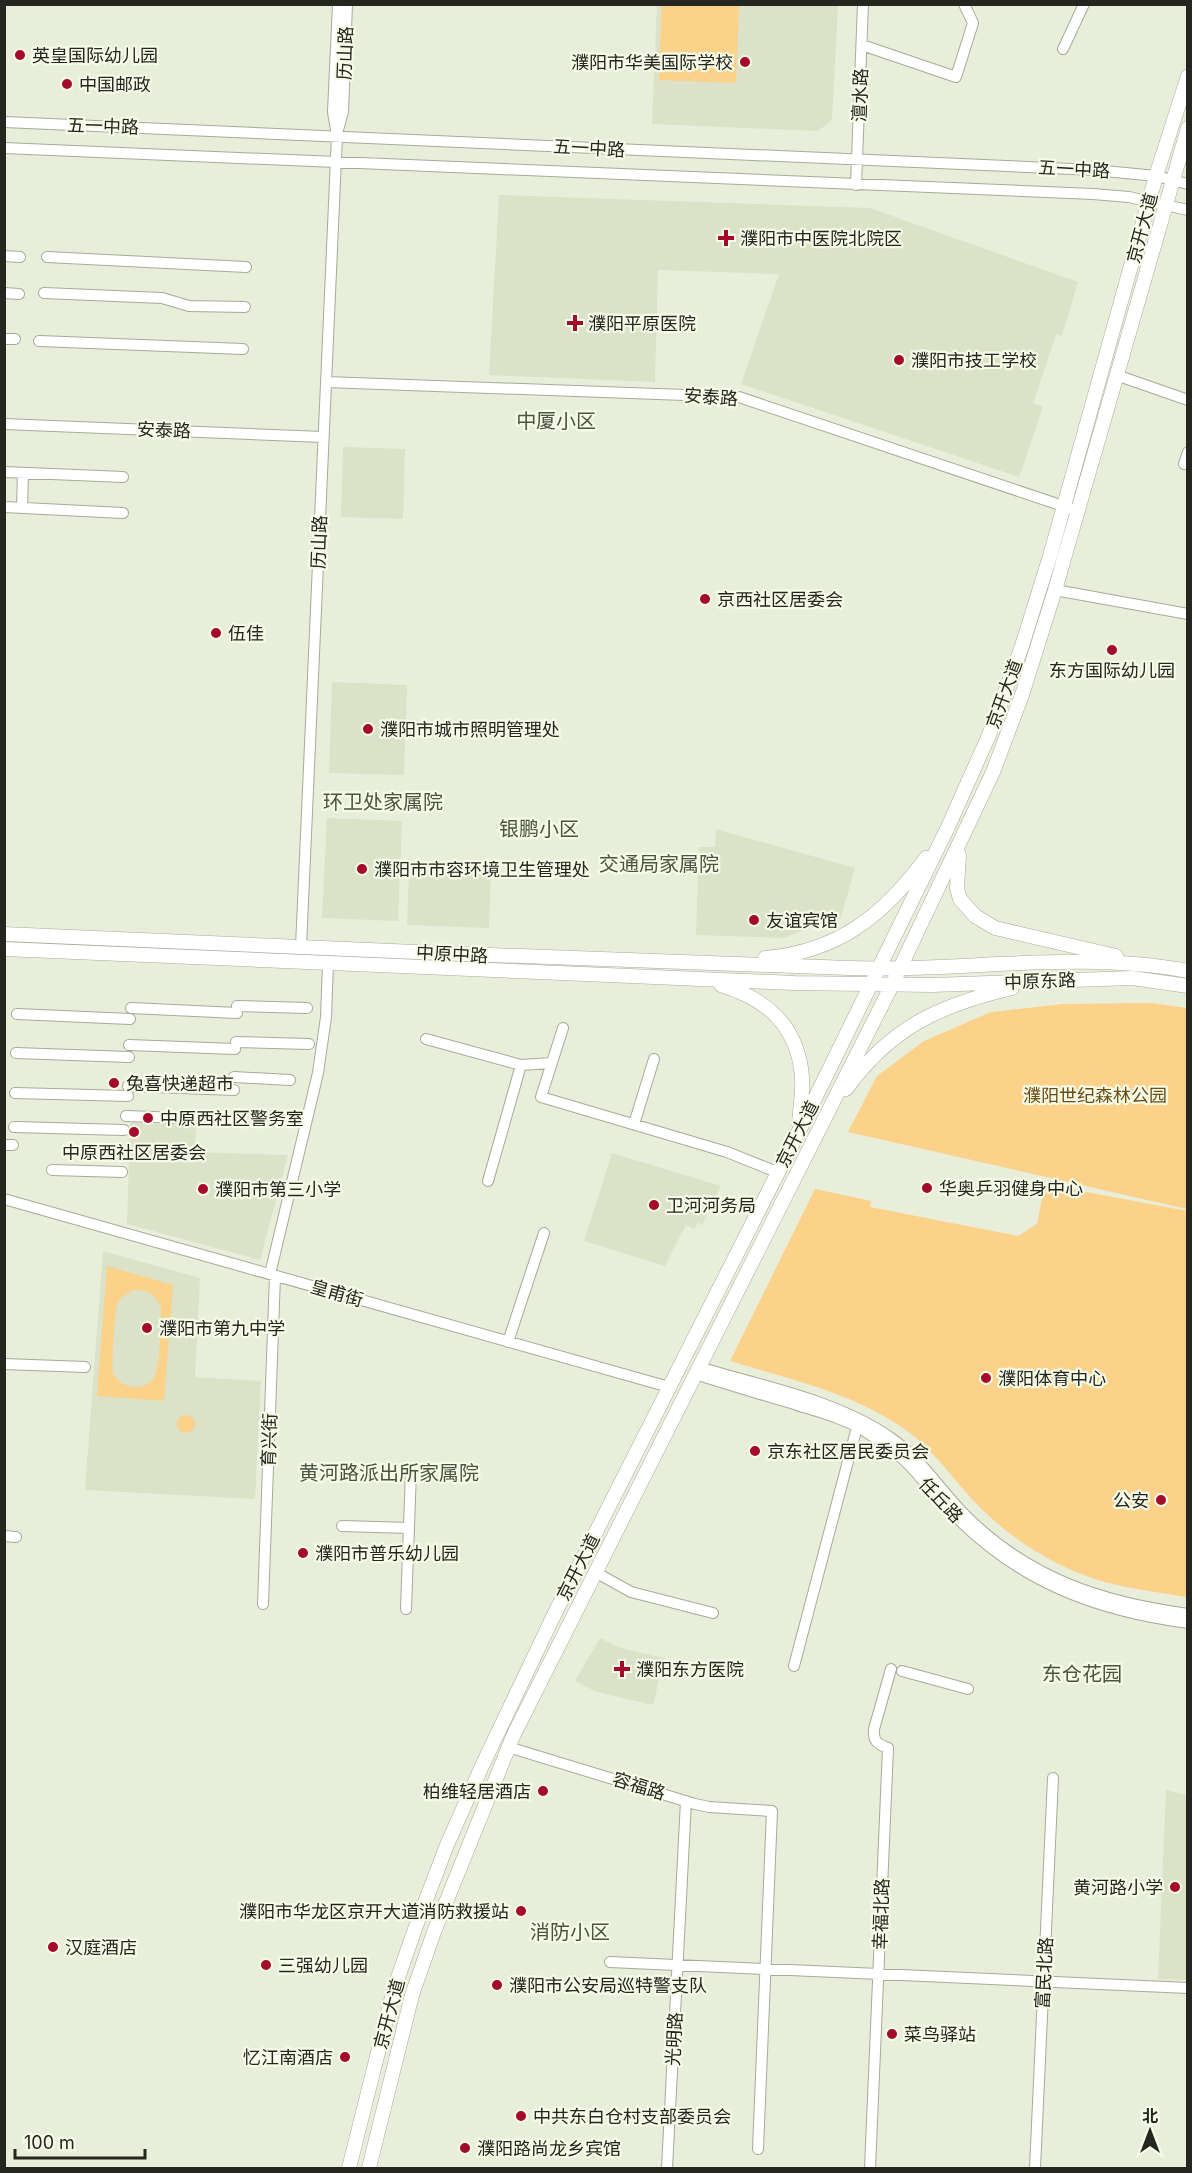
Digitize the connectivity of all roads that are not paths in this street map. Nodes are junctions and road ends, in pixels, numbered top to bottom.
1 (338, 4) edge
2 (347, 4) edge
3 (863, 4) edge
4 (964, 4) edge
5 (1084, 4) edge
6 (862, 45) junction
7 (1064, 49) dead end
8 (1188, 76) edge
9 (4, 122) edge
10 (1188, 128) edge
11 (336, 136) junction
12 (4, 148) edge
13 (857, 160) junction
14 (335, 162) junction
15 (1156, 176) junction
16 (1172, 179) junction
17 (1188, 184) edge
18 (856, 186) junction
19 (1150, 201) junction
20 (1165, 204) junction
21 (1188, 210) edge
22 (4, 256) edge
23 (20, 257) dead end
24 (46, 257) dead end
25 (246, 267) dead end
26 (4, 293) edge
27 (44, 293) dead end
28 (19, 294) dead end
29 (245, 307) dead end
30 (39, 341) dead end
31 (243, 349) dead end
32 (1116, 375) junction
33 (326, 382) junction
34 (1188, 400) edge
35 (4, 424) edge
36 (323, 437) junction
37 (1188, 452) edge
38 (1184, 464) dead end
39 (4, 472) edge
40 (23, 473) junction
41 (123, 477) dead end
42 (1063, 506) junction
43 (4, 507) edge
44 (22, 508) junction
45 (1078, 510) junction
46 (123, 513) dead end
47 (1055, 590) junction
48 (1188, 614) edge
49 (975, 810) junction
50 (948, 827) junction
51 (4, 934) edge
52 (301, 947) junction
53 (4, 949) edge
54 (685, 963) junction
55 (328, 964) junction
56 (1147, 964) junction
57 (878, 969) junction
58 (900, 969) junction
59 (1188, 971) edge
60 (692, 979) junction
61 (1047, 981) junction
62 (870, 985) junction
63 (892, 985) junction
64 (1188, 987) edge
65 (307, 1008) dead end
66 (17, 1014) dead end
67 (563, 1028) dead end
68 (426, 1039) dead end
69 (309, 1044) dead end
70 (129, 1045) dead end
71 (16, 1053) dead end
72 (129, 1057) dead end
73 (654, 1059) dead end
74 (552, 1063) junction
75 (521, 1065) junction
76 (234, 1077) dead end
77 (290, 1080) dead end
78 (234, 1090) dead end
79 (15, 1093) dead end
80 (126, 1116) dead end
81 (232, 1120) dead end
82 (634, 1124) junction
83 (14, 1127) dead end
84 (819, 1128) junction
85 (124, 1130) dead end
86 (799, 1131) junction
87 (52, 1170) dead end
88 (122, 1172) dead end
89 (777, 1172) junction
90 (488, 1180) dead end
91 (4, 1198) edge
92 (544, 1233) dead end
93 (273, 1275) junction
94 (508, 1342) junction
95 (4, 1364) edge
96 (85, 1367) dead end
97 (697, 1371) junction
98 (669, 1387) junction
99 (857, 1427) junction
100 (411, 1471) dead end
101 (342, 1526) dead end
102 (409, 1528) junction
103 (4, 1536) edge
104 (16, 1537) dead end
105 (595, 1572) junction
106 (263, 1604) dead end
107 (406, 1610) dead end
108 (713, 1613) dead end
109 (1188, 1614) edge
110 (1188, 1623) edge
111 (794, 1666) dead end
112 (968, 1689) dead end
113 (508, 1747) junction
114 (1053, 1778) dead end
115 (686, 1801) junction
116 (610, 1962) dead end
117 (678, 1965) junction
118 (766, 1969) junction
119 (878, 1974) junction
120 (1044, 1982) junction
121 (1188, 1988) edge
122 (255, 2059) dead end
123 (293, 2060) dead end
124 (758, 2149) dead end
125 (349, 2169) edge
126 (369, 2169) edge
127 (667, 2169) edge
128 (870, 2169) edge
129 (1035, 2169) edge

1 - 11 street, 历山路
2 - 11 street, 历山路
3 - 6 street, 澶水路
4 - 6 street
5 - 7 street
6 - 13 street, 澶水路
8 - 15 main road, 京开大道
9 - 11 street, 五一中路
10 - 16 main road, 京开大道
11 - 13 street, 五一中路
11 - 14 street, 历山路
12 - 14 street, 五一中路
13 - 15 street, 五一中路
13 - 18 street, 澶水路
14 - 18 street, 五一中路
14 - 33 street, 历山路
15 - 16 street, 五一中路
15 - 19 main road, 京开大道
16 - 17 street, 五一中路
16 - 20 main road, 京开大道
18 - 19 street, 五一中路
19 - 20 street, 五一中路
19 - 42 main road, 京开大道
20 - 21 street, 五一中路
20 - 32 main road, 京开大道
22 - 23 street
24 - 25 street
26 - 28 street
27 - 29 street
30 - 31 street
32 - 34 street
32 - 45 main road, 京开大道
33 - 36 street, 历山路
33 - 42 street, 安泰路
35 - 36 street, 安泰路
36 - 52 street, 历山路
37 - 38 street
39 - 40 street
40 - 41 street
40 - 44 street
42 - 45 street, 安泰路
42 - 50 main road, 京开大道
43 - 44 street
44 - 46 street
45 - 47 main road, 京开大道
47 - 48 street
47 - 49 main road, 京开大道
49 - 56 main road
49 - 58 main road, 京开大道
50 - 54 main road
50 - 57 main road, 京开大道
51 - 52 main road, 中原中路
52 - 54 main road, 中原中路
53 - 55 main road, 中原中路
54 - 57 main road, 中原中路
55 - 60 main road, 中原中路
55 - 93 street, 育兴街
56 - 58 main road, 中原东路
56 - 59 main road, 中原东路
57 - 58 main road, 中原中路
57 - 62 main road, 京开大道
58 - 63 main road, 京开大道
60 - 62 main road, 中原中路
60 - 86 main road
61 - 63 main road, 中原东路
61 - 64 main road, 中原东路
61 - 84 main road
62 - 63 main road, 中原中路
62 - 86 main road, 京开大道
63 - 84 main road, 京开大道
65 - 66 street
67 - 74 street
68 - 75 street
69 - 70 street
71 - 72 street
73 - 82 street
74 - 75 street
74 - 82 street
75 - 90 street
76 - 77 street
78 - 79 street
80 - 81 street
82 - 89 street
83 - 85 street
84 - 97 main road, 京开大道
86 - 89 main road, 京开大道
87 - 88 street
89 - 98 main road, 京开大道
91 - 93 street, 皇甫街
92 - 94 street
93 - 94 street, 皇甫街
93 - 106 street, 育兴街
94 - 98 street, 皇甫街
95 - 96 street
97 - 99 street, 任丘路
97 - 105 main road, 京开大道
97 - 109 street, 任丘路
98 - 125 main road, 京开大道
99 - 110 street, 任丘路
99 - 111 street
100 - 102 street
101 - 102 street
102 - 107 street
103 - 104 street
105 - 108 street
105 - 113 main road, 京开大道
112 - 119 street, 幸福北路
113 - 115 street, 容福路
113 - 126 main road, 京开大道
114 - 120 street, 富民北路
115 - 117 street, 光明路
115 - 118 street, 容福路
116 - 117 street
117 - 118 street
117 - 127 street, 光明路
118 - 119 street
118 - 124 street
119 - 120 street
119 - 128 street, 幸福北路
120 - 121 street
120 - 129 street, 富民北路
122 - 123 street

